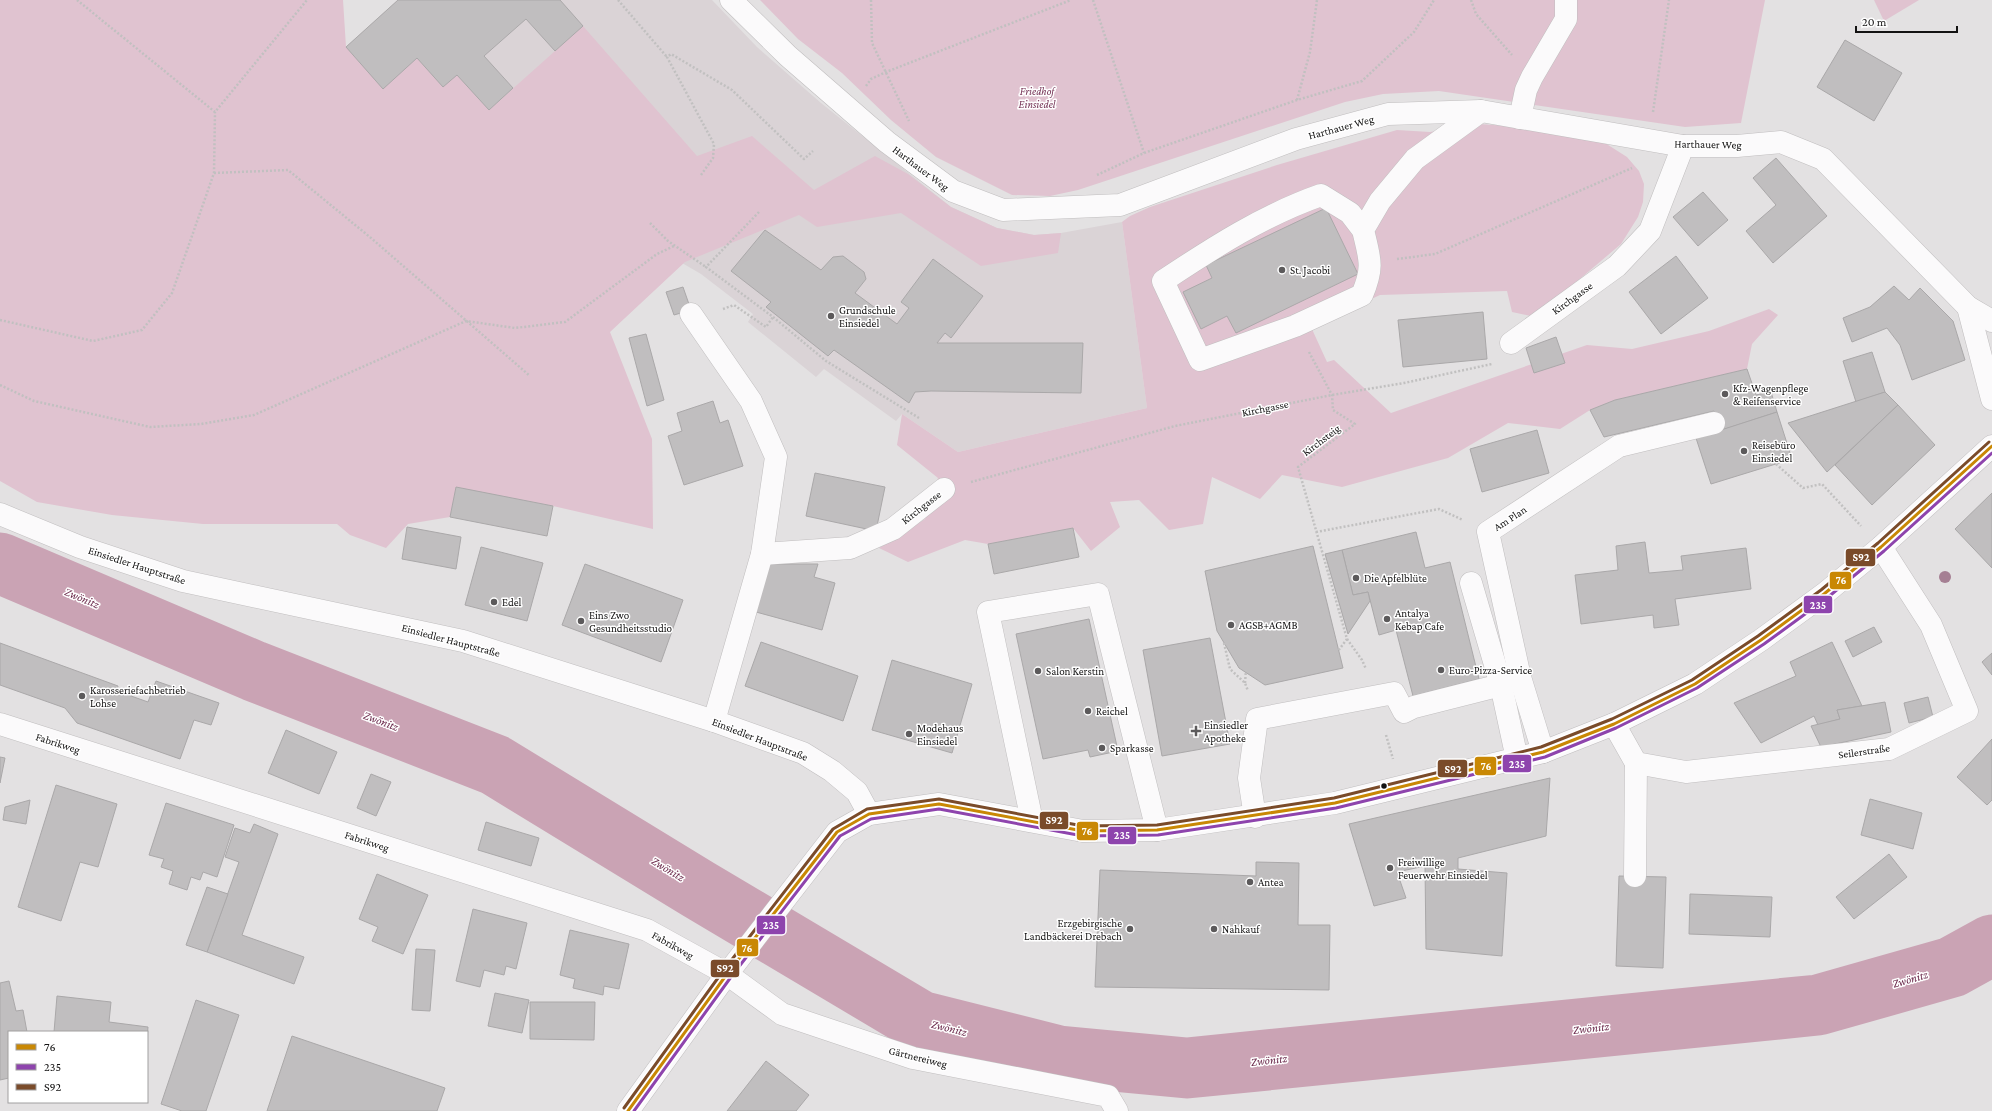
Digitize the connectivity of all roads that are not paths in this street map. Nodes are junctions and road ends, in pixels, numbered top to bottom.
1 (731, 0) edge
2 (1566, 0) edge
3 (1481, 111) junction
4 (1520, 118) junction
5 (1682, 146) junction
6 (1363, 230) junction
7 (1968, 307) junction
8 (694, 317) road end
9 (1992, 321) edge
10 (1511, 343) road end
11 (1992, 399) edge
12 (1714, 423) dead end
13 (1992, 446) edge
14 (944, 490) road end
15 (0, 514) edge
16 (1881, 547) junction
17 (762, 554) junction
18 (1471, 582) dead end
19 (1501, 685) junction
20 (714, 721) junction
21 (0, 724) edge
22 (1614, 724) junction
23 (1543, 752) junction
24 (1517, 759) junction
25 (1636, 763) junction
26 (869, 814) junction
27 (1255, 817) junction
28 (1032, 821) junction
29 (1157, 830) junction
30 (1635, 876) dead end
31 (727, 974) junction
32 (628, 1111) edge
33 (1117, 1111) edge

1 - 3 street, Harthauer Weg
2 - 4 street
3 - 4 street, Harthauer Weg
3 - 6 street
4 - 5 street, Harthauer Weg
5 - 7 street, Harthauer Weg
5 - 10 street, Kirchgasse
6 - 6 street
7 - 9 street, Harthauer Weg
7 - 11 street, Harthauer Weg
8 - 17 street
12 - 23 street, Am Plan
13 - 16 street
14 - 17 street, Kirchgasse
15 - 20 street, Einsiedler Hauptstraße
16 - 22 street
16 - 25 street, Seilerstraße
17 - 20 street
18 - 19 street
19 - 24 street
19 - 27 street
20 - 26 street, Einsiedler Hauptstraße
21 - 31 street, Fabrikweg
22 - 23 street
22 - 25 street
23 - 24 street
24 - 27 street
25 - 30 street
26 - 28 street
26 - 31 street
27 - 29 street
28 - 29 street
28 - 29 street
31 - 32 street
31 - 33 street, Gärtnereiweg

